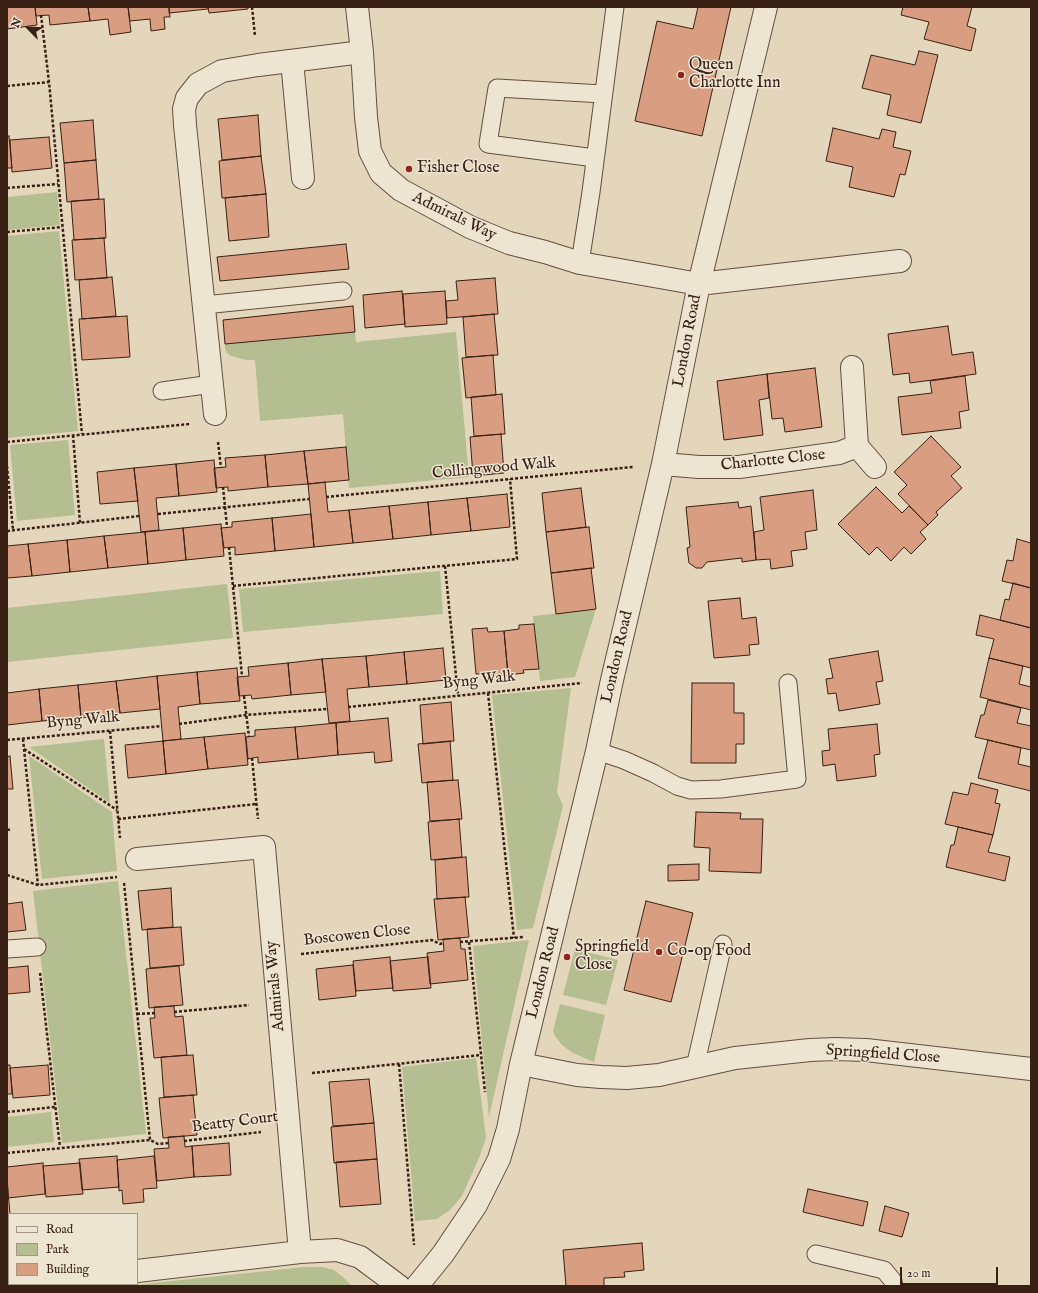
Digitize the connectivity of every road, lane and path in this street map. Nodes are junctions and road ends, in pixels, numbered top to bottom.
1 (357, 7) edge
2 (614, 7) edge
3 (766, 7) edge
4 (41, 16) dead end
5 (362, 52) junction
6 (292, 61) junction
7 (49, 82) junction
8 (7, 86) edge
9 (603, 94) junction
10 (595, 158) junction
11 (303, 178) dead end
12 (58, 184) junction
13 (7, 188) edge
14 (62, 227) junction
15 (7, 232) edge
16 (900, 261) dead end
17 (580, 264) junction
18 (699, 284) junction
19 (344, 291) dead end
20 (204, 305) junction
21 (852, 368) dead end
22 (212, 384) junction
23 (162, 391) dead end
24 (215, 414) dead end
25 (192, 423) dead end
26 (82, 434) junction
27 (73, 435) junction
28 (218, 436) dead end
29 (7, 442) edge
30 (857, 446) junction
31 (663, 464) junction
32 (7, 466) edge
33 (875, 467) dead end
34 (221, 468) dead end
35 (510, 479) junction
36 (223, 487) dead end
37 (326, 497) dead end
38 (309, 499) dead end
39 (225, 508) junction
40 (158, 514) dead end
41 (139, 516) dead end
42 (80, 523) junction
43 (227, 527) dead end
44 (13, 530) junction
45 (7, 531) edge
46 (229, 548) dead end
47 (445, 566) junction
48 (233, 586) junction
49 (242, 676) dead end
50 (612, 680) junction
51 (788, 683) dead end
52 (488, 692) junction
53 (244, 696) dead end
54 (458, 696) junction
55 (348, 707) dead end
56 (327, 709) dead end
57 (246, 715) junction
58 (179, 724) dead end
59 (162, 726) dead end
60 (110, 731) junction
61 (249, 736) dead end
62 (23, 739) junction
63 (7, 740) edge
64 (24, 749) junction
65 (597, 751) junction
66 (252, 758) dead end
67 (117, 811) junction
68 (118, 818) junction
69 (12, 829) dead end
70 (7, 830) edge
71 (120, 839) dead end
72 (136, 859) dead end
73 (7, 875) edge
74 (38, 885) junction
75 (553, 934) junction
76 (514, 938) junction
77 (460, 942) dead end
78 (469, 942) junction
79 (443, 944) dead end
80 (723, 944) dead end
81 (36, 947) joint
82 (7, 949) edge
83 (273, 957) junction
84 (277, 1003) junction
85 (174, 1012) dead end
86 (155, 1013) dead end
87 (138, 1014) junction
88 (481, 1055) junction
89 (399, 1064) junction
90 (521, 1064) junction
91 (696, 1067) junction
92 (1031, 1069) edge
93 (284, 1076) junction
94 (485, 1094) dead end
95 (55, 1107) junction
96 (7, 1112) edge
97 (288, 1129) junction
98 (150, 1140) junction
99 (184, 1142) dead end
100 (168, 1143) dead end
101 (60, 1148) junction
102 (7, 1153) edge
103 (414, 1246) dead end
104 (300, 1252) junction
105 (816, 1254) dead end
106 (138, 1271) edge
107 (399, 1286) edge
108 (417, 1286) edge
109 (894, 1286) edge

1 - 5 street, Admirals Way
2 - 9 lane
3 - 18 street, London Road
4 - 7 path
5 - 6 street
5 - 17 street, Admirals Way
6 - 11 street
6 - 20 street
7 - 8 path
7 - 12 path
9 - 10 lane
9 - 10 lane
10 - 17 lane
12 - 13 path
12 - 14 path
14 - 15 path
14 - 26 path
16 - 18 street, Admirals Way
17 - 18 street, Admirals Way
18 - 31 street, London Road
19 - 20 lane
20 - 22 street
21 - 30 street
22 - 23 lane
22 - 24 street
25 - 26 path
26 - 27 path
27 - 29 path
27 - 42 path
28 - 34 path
30 - 31 street, Charlotte Close
30 - 33 street
31 - 35 path, Collingwood Walk
31 - 50 street, London Road
32 - 44 path
35 - 37 path, Collingwood Walk
35 - 47 path
36 - 39 path
38 - 39 path
39 - 40 path
39 - 43 path
41 - 42 path
42 - 44 path
44 - 45 path
46 - 48 path
47 - 48 path
47 - 54 path
48 - 49 path
50 - 52 path, Byng Walk
50 - 65 street, London Road
51 - 65 lane
52 - 54 path, Byng Walk
52 - 76 path
53 - 57 path
54 - 55 path, Byng Walk
56 - 57 path
57 - 58 path
57 - 61 path
59 - 60 path, Byng Walk
60 - 62 path, Byng Walk
60 - 67 path
62 - 63 path, Byng Walk
62 - 64 path
64 - 67 path
64 - 74 path
65 - 75 street, London Road
66 - 68 path
67 - 68 path
68 - 71 path
69 - 70 path
72 - 83 street, Admirals Way
73 - 74 path
74 - 87 path
75 - 76 path
75 - 90 street, London Road
76 - 78 path
77 - 78 path
78 - 88 path
79 - 83 path, Boscowen Close
80 - 91 lane
81 - 82 lane
81 - 95 path
83 - 84 street, Admirals Way
84 - 85 path
84 - 93 street, Admirals Way
86 - 87 path
87 - 98 path
88 - 89 path
88 - 94 path
89 - 93 path
89 - 103 path
90 - 91 street, Springfield Close
90 - 108 street, London Road
91 - 92 street, Springfield Close
93 - 97 street, Admirals Way
95 - 96 path
95 - 101 path
97 - 99 path, Beatty Court
97 - 104 street, Admirals Way
98 - 100 path
98 - 101 path
101 - 102 path
104 - 106 street
104 - 107 street
105 - 109 lane

